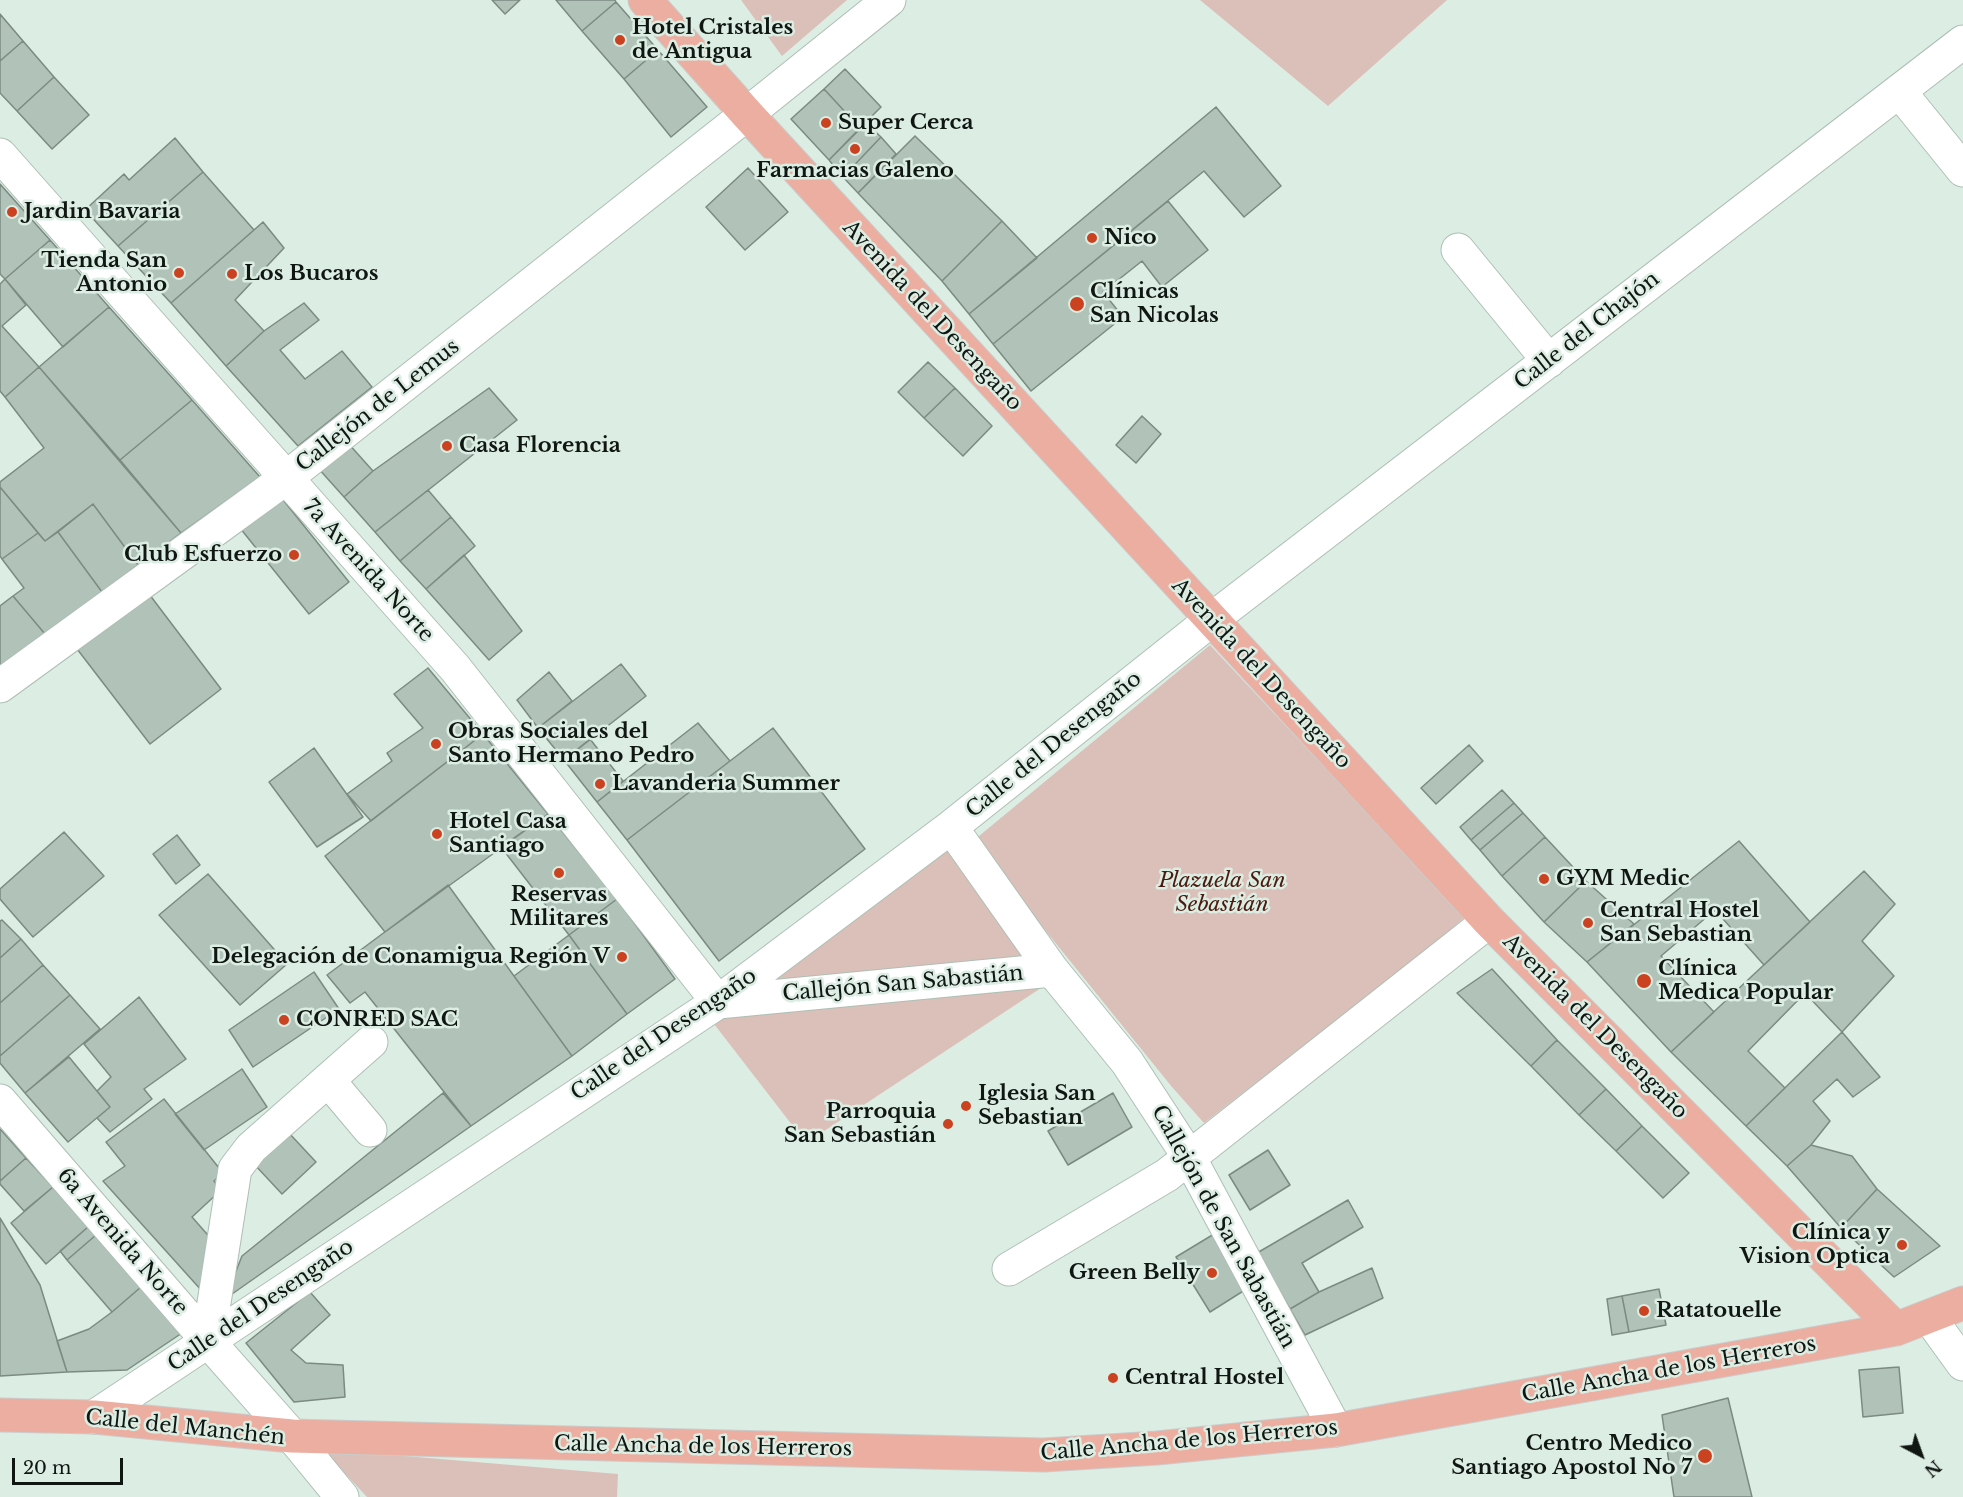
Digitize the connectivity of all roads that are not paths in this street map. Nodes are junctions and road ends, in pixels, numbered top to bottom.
1 (645, 0) edge
2 (889, 0) edge
3 (1963, 42) edge
4 (1899, 92) junction
5 (747, 114) junction
6 (0, 155) edge
7 (1963, 170) edge
8 (1458, 250) dead end
9 (1549, 361) junction
10 (286, 478) junction
11 (1211, 620) junction
12 (0, 686) edge
13 (951, 827) junction
14 (1489, 921) junction
15 (1052, 970) junction
16 (718, 1002) junction
17 (371, 1042) dead end
18 (328, 1080) junction
19 (0, 1101) edge
20 (370, 1130) dead end
21 (1189, 1157) junction
22 (1009, 1269) dead end
23 (1963, 1303) edge
24 (1929, 1317) junction
25 (1896, 1329) junction
26 (208, 1341) junction
27 (1963, 1364) edge
28 (0, 1415) edge
29 (94, 1417) junction
30 (1336, 1430) junction
31 (292, 1436) junction
32 (342, 1497) edge

1 - 5 main road, Avenida del Desengaño
2 - 5 street, Callejón de Lemus
3 - 4 street, Calle del Chajón
4 - 7 street
4 - 9 street, Calle del Chajón
5 - 10 street, Callejón de Lemus
5 - 11 main road, Avenida del Desengaño
6 - 10 street, 7a Avenida Norte
8 - 9 street
9 - 11 street, Calle del Chajón
10 - 12 street, Callejón de Lemus
10 - 16 street, 7a Avenida Norte
11 - 13 street, Calle del Desengaño
11 - 14 main road, Avenida del Desengaño
13 - 15 street, Callejón de San Sabastián
13 - 16 street, Calle del Desengaño
14 - 21 street
14 - 25 main road, Avenida del Desengaño
15 - 16 street, Callejón San Sabastián
15 - 21 street, Callejón de San Sabastián
16 - 26 street, Calle del Desengaño
17 - 18 street
18 - 20 street
18 - 26 street
19 - 26 street, 6a Avenida Norte
21 - 22 street
21 - 30 street, Callejón de San Sabastián
23 - 24 main road, Calle Ancha de los Herreros
24 - 25 main road, Calle Ancha de los Herreros
24 - 27 street
25 - 30 main road, Calle Ancha de los Herreros
26 - 29 street, Calle del Desengaño
26 - 31 street, 6a Avenida Norte
28 - 29 main road, Calle del Manchén
29 - 31 main road, Calle del Manchén
30 - 31 main road, Calle Ancha de los Herreros
31 - 32 street, Calle del Manchén

